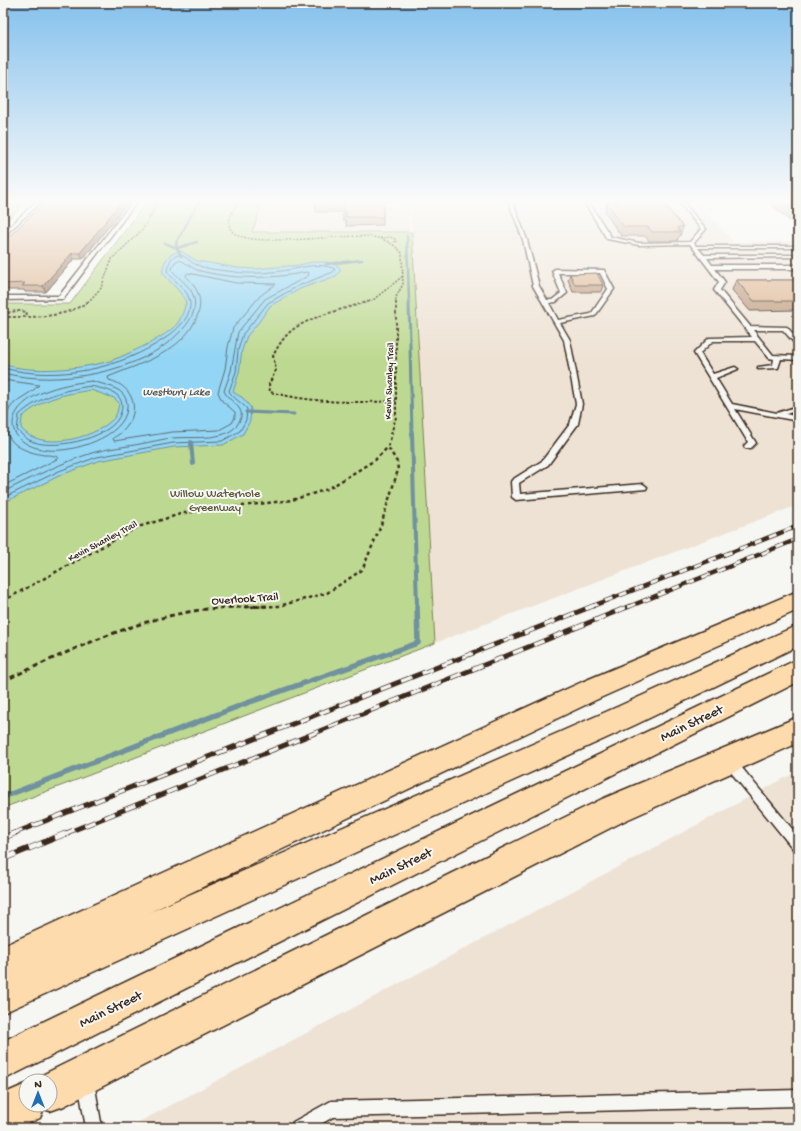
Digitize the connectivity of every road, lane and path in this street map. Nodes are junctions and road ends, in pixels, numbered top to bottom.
1 (96, 253) edge
2 (118, 253) edge
3 (402, 253) edge
4 (528, 253) edge
5 (699, 253) edge
6 (798, 256) edge
7 (702, 257) junction
8 (798, 267) edge
9 (711, 268) junction
10 (403, 276) junction
11 (3, 298) edge
12 (545, 302) junction
13 (3, 314) edge
14 (26, 317) junction
15 (3, 318) edge
16 (557, 322) junction
17 (748, 328) junction
18 (756, 339) junction
19 (797, 340) edge
20 (778, 358) junction
21 (798, 358) edge
22 (760, 368) dead end
23 (735, 369) dead end
24 (712, 377) junction
25 (396, 401) junction
26 (729, 406) junction
27 (798, 408) edge
28 (777, 415) junction
29 (798, 419) edge
30 (748, 446) dead end
31 (388, 447) junction
32 (643, 487) dead end
33 (798, 600) edge
34 (3, 601) edge
35 (798, 636) edge
36 (798, 670) edge
37 (3, 681) edge
38 (798, 730) edge
39 (728, 760) junction
40 (798, 846) edge
41 (3, 964) edge
42 (3, 995) edge
43 (3, 1061) edge
44 (84, 1075) junction
45 (58, 1088) edge
46 (798, 1098) edge
47 (18, 1108) edge
48 (3, 1115) edge
49 (94, 1128) edge
50 (299, 1128) edge

1 - 11 lane
2 - 14 path
3 - 10 path, Kevin Shanley Trail
4 - 12 lane
5 - 7 lane
6 - 7 lane
7 - 9 lane
8 - 9 lane
9 - 17 lane
10 - 25 path, Kevin Shanley Trail
10 - 25 path
12 - 16 lane
12 - 16 lane
13 - 14 path
14 - 15 path
16 - 32 lane
17 - 18 lane
17 - 19 lane
18 - 20 lane
18 - 24 lane
20 - 21 lane
20 - 22 lane
23 - 24 lane
24 - 26 lane
25 - 31 path, Kevin Shanley Trail
26 - 28 lane
26 - 30 lane
27 - 28 lane
28 - 29 lane
31 - 34 path, Kevin Shanley Trail
31 - 37 path, Overlook Trail
33 - 41 highway
35 - 42 highway
36 - 43 highway, Main Street
38 - 39 highway
39 - 40 lane
39 - 44 highway
44 - 45 highway
44 - 49 lane
46 - 50 lane
47 - 48 highway

